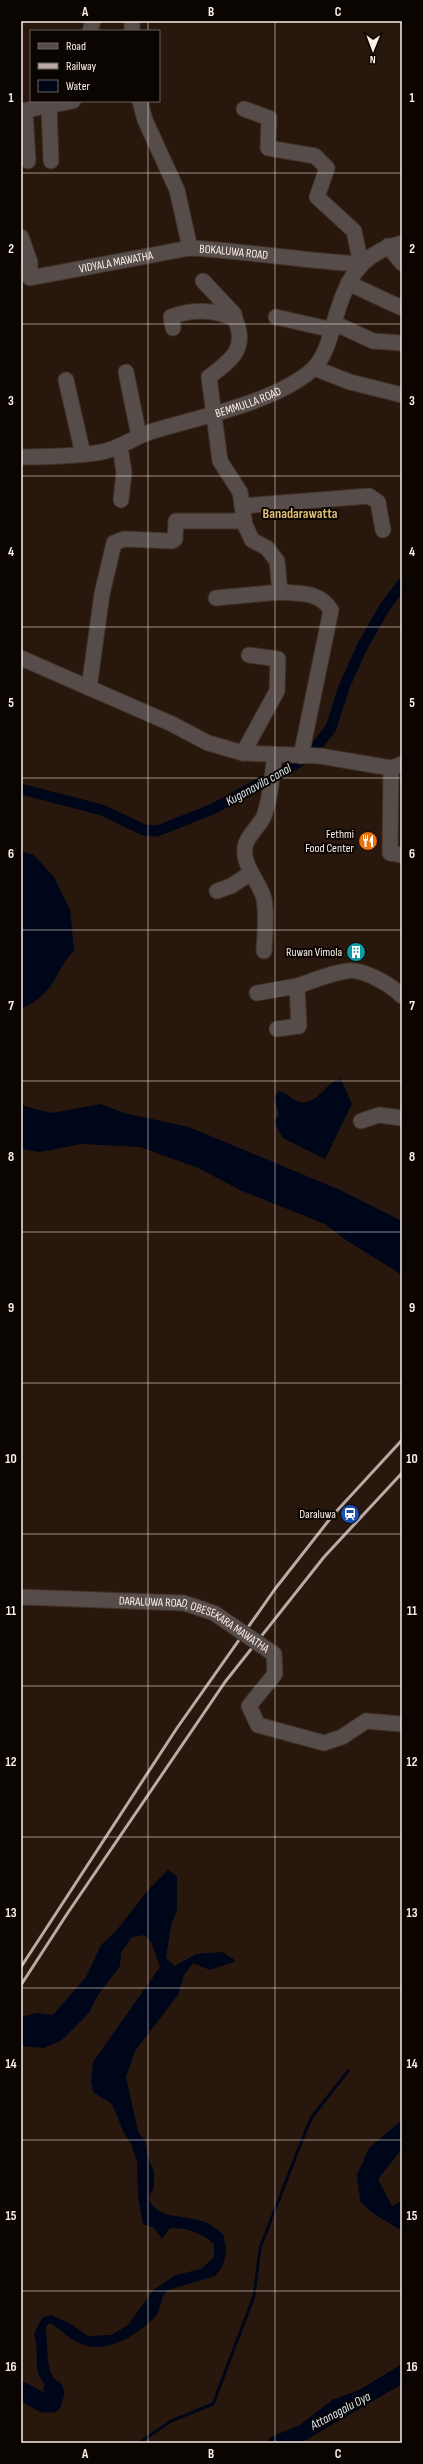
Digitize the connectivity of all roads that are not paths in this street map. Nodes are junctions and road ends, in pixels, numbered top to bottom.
1 (67, 102) edge
2 (140, 102) edge
3 (49, 105) junction
4 (244, 109) dead end
5 (23, 111) edge
6 (28, 161) dead end
7 (51, 161) dead end
8 (21, 238) edge
9 (395, 245) edge
10 (190, 248) junction
11 (402, 263) edge
12 (361, 264) junction
13 (31, 278) edge
14 (203, 281) dead end
15 (348, 283) junction
16 (402, 308) edge
17 (276, 317) dead end
18 (234, 319) junction
19 (333, 326) junction
20 (173, 328) dead end
21 (402, 343) edge
22 (314, 368) junction
23 (126, 372) dead end
24 (66, 380) dead end
25 (402, 395) edge
26 (215, 413) junction
27 (139, 436) junction
28 (120, 447) junction
29 (83, 454) junction
30 (21, 457) edge
31 (121, 500) dead end
32 (242, 506) junction
33 (244, 521) junction
34 (383, 530) dead end
35 (280, 592) junction
36 (216, 598) dead end
37 (249, 655) dead end
38 (21, 658) edge
39 (89, 688) junction
40 (243, 752) junction
41 (274, 755) junction
42 (301, 756) junction
43 (396, 766) edge
44 (402, 855) edge
45 (251, 873) junction
46 (216, 891) dead end
47 (264, 951) dead end
48 (297, 986) junction
49 (256, 993) dead end
50 (402, 996) edge
51 (277, 1029) dead end
52 (402, 1118) edge
53 (361, 1121) dead end
54 (21, 1597) edge
55 (402, 1724) edge

1 - 3 street
2 - 10 street, BOKALUWA ROAD
3 - 5 street
3 - 7 street
4 - 12 street
5 - 6 street
8 - 13 street
9 - 11 street
9 - 12 street, BEMMULLA ROAD
10 - 12 street, BOKALUWA ROAD
10 - 13 street, VIDYALA MAWATHA
12 - 15 street, BEMMULLA ROAD
14 - 18 street
15 - 16 street
15 - 19 street, BEMMULLA ROAD
17 - 19 street
18 - 20 street
18 - 26 street
19 - 21 street
19 - 22 street, BEMMULLA ROAD
22 - 25 street
22 - 26 street, BEMMULLA ROAD
23 - 27 street
24 - 29 street
26 - 27 street, BEMMULLA ROAD
26 - 32 street
27 - 28 street, BEMMULLA ROAD
28 - 29 street, BEMMULLA ROAD
28 - 31 street
29 - 30 street, BEMMULLA ROAD
32 - 33 street
32 - 34 street
33 - 35 street
33 - 39 street
35 - 36 street
35 - 42 street
37 - 40 street
38 - 39 street
39 - 40 street
40 - 41 street
41 - 42 street
41 - 45 street
42 - 43 street
43 - 44 street
45 - 46 street
45 - 47 street
48 - 49 street
48 - 50 street
48 - 51 street
52 - 53 street
54 - 55 street, DARALUWA ROAD, OBESEKARA MAWATHA, bridge

